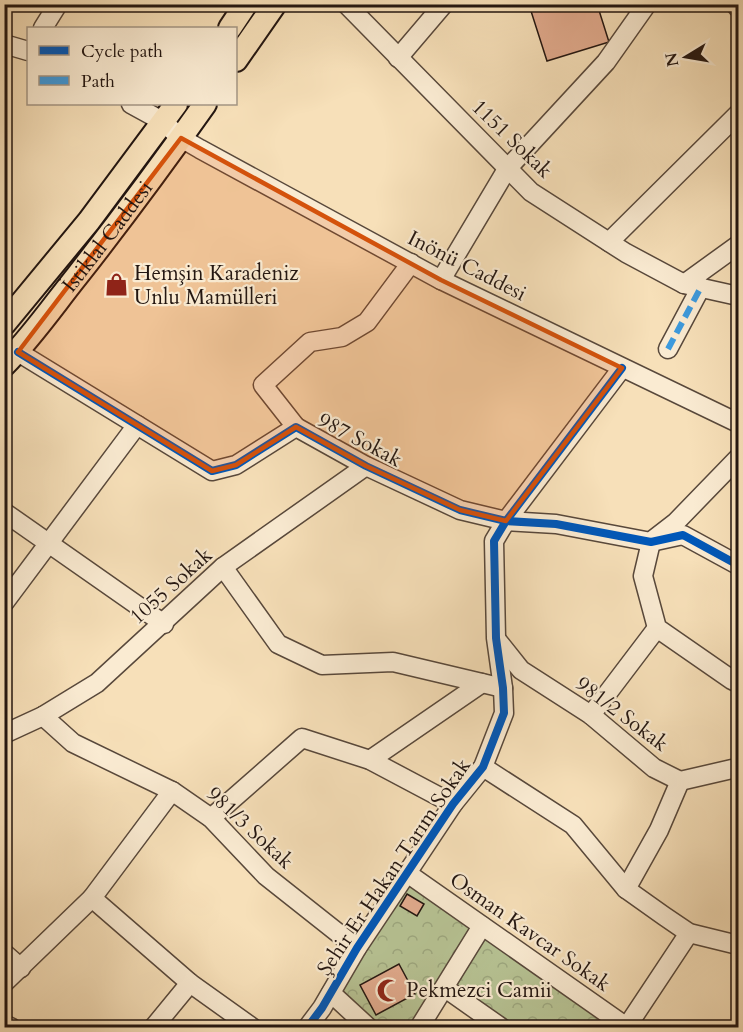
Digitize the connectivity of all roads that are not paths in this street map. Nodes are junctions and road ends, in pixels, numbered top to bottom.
1 (58, 4) edge
2 (246, 4) edge
3 (275, 4) edge
4 (346, 4) edge
5 (444, 4) edge
6 (735, 4) edge
7 (638, 8) edge
8 (738, 8) edge
9 (44, 27) edge
10 (231, 27) edge
11 (4, 44) edge
12 (27, 51) edge
13 (398, 58) junction
14 (237, 59) edge
15 (134, 105) edge
16 (175, 105) edge
17 (204, 105) edge
18 (738, 114) edge
19 (162, 121) junction
20 (181, 138) junction
21 (507, 168) junction
22 (609, 242) junction
23 (738, 245) edge
24 (411, 263) junction
25 (441, 279) junction
26 (693, 286) junction
27 (738, 296) edge
28 (4, 324) edge
29 (669, 349) dead end
30 (11, 359) edge
31 (622, 368) junction
32 (738, 423) edge
33 (137, 425) junction
34 (296, 427) junction
35 (738, 458) edge
36 (366, 466) junction
37 (4, 512) edge
38 (506, 520) junction
39 (651, 542) junction
40 (49, 543) junction
41 (738, 565) edge
42 (223, 567) junction
43 (4, 603) edge
44 (164, 624) junction
45 (657, 628) junction
46 (496, 638) junction
47 (738, 682) edge
48 (482, 683) junction
49 (503, 688) junction
50 (591, 715) junction
51 (43, 716) junction
52 (4, 734) edge
53 (370, 760) junction
54 (483, 766) junction
55 (738, 770) edge
56 (680, 781) junction
57 (172, 791) junction
58 (453, 804) junction
59 (211, 818) junction
60 (407, 873) junction
61 (627, 889) junction
62 (92, 898) junction
63 (482, 926) junction
64 (689, 933) junction
65 (738, 945) edge
66 (357, 948) junction
67 (4, 953) edge
68 (21, 968) junction
69 (4, 983) edge
70 (190, 983) junction
71 (445, 988) junction
72 (331, 993) junction
73 (4, 1024) edge
74 (627, 1027) edge
75 (12, 1028) edge
76 (153, 1028) edge
77 (253, 1028) edge
78 (307, 1028) edge
79 (369, 1028) edge
80 (419, 1028) edge
81 (502, 1028) edge

1 - 9 street
2 - 10 main road
3 - 14 main road
4 - 13 street, 1151 Sokak
5 - 13 street
6 - 8 street
7 - 21 street
11 - 12 street
13 - 21 street, 1151 Sokak
15 - 19 street, Inönü Caddesi
16 - 19 main road, İstiklal Caddesi
17 - 20 main road, İstiklal Caddesi
18 - 22 street
19 - 20 street, Inönü Caddesi
19 - 28 main road, İstiklal Caddesi
20 - 24 street, Inönü Caddesi
20 - 30 main road, İstiklal Caddesi
21 - 22 street, 1151 Sokak
21 - 25 street
22 - 26 street, 1151 Sokak
23 - 26 street
24 - 25 street, Inönü Caddesi
24 - 34 street
25 - 31 street, Inönü Caddesi
26 - 27 street, 1151 Sokak
26 - 29 street
30 - 33 street, 987 Sokak
31 - 32 street, Inönü Caddesi
31 - 38 street, Şehir Er Hakan Tarım Sokak
33 - 34 street, 987 Sokak
33 - 40 street
34 - 36 street, 987 Sokak
35 - 39 street
36 - 38 street, 987 Sokak
36 - 42 street, 1055 Sokak
37 - 40 street
38 - 39 street, 987 Sokak
38 - 46 street, Şehir Er Hakan Tarım Sokak
39 - 41 street
39 - 45 street
40 - 43 street
40 - 44 street
42 - 44 street, 1055 Sokak
42 - 48 street
44 - 51 street, 1055 Sokak
45 - 47 street
45 - 50 street
46 - 49 street, Şehir Er Hakan Tarım Sokak
46 - 50 street, 981/2 Sokak
48 - 49 street
48 - 53 street
49 - 54 street, Şehir Er Hakan Tarım Sokak
50 - 56 street, 981/2 Sokak
51 - 52 street, 1055 Sokak
51 - 57 street, 981/3 Sokak
53 - 58 street
53 - 59 street
54 - 58 street, Şehir Er Hakan Tarım Sokak
54 - 61 street
55 - 56 street
56 - 61 street
57 - 59 street, 981/3 Sokak
57 - 62 street
58 - 60 street, Şehir Er Hakan Tarım Sokak
59 - 66 street, 981/3 Sokak
60 - 63 street, Osman Kavcar Sokak
60 - 66 street, Şehir Er Hakan Tarım Sokak
61 - 64 street
62 - 68 street
62 - 70 street
63 - 71 street
63 - 74 street, Osman Kavcar Sokak
64 - 65 street
64 - 74 street
66 - 72 street, Şehir Er Hakan Tarım Sokak
67 - 68 street
68 - 69 street
70 - 76 street
70 - 77 street
71 - 80 street
71 - 81 street
72 - 78 street, Şehir Er Hakan Tarım Sokak
72 - 79 street
73 - 75 street

